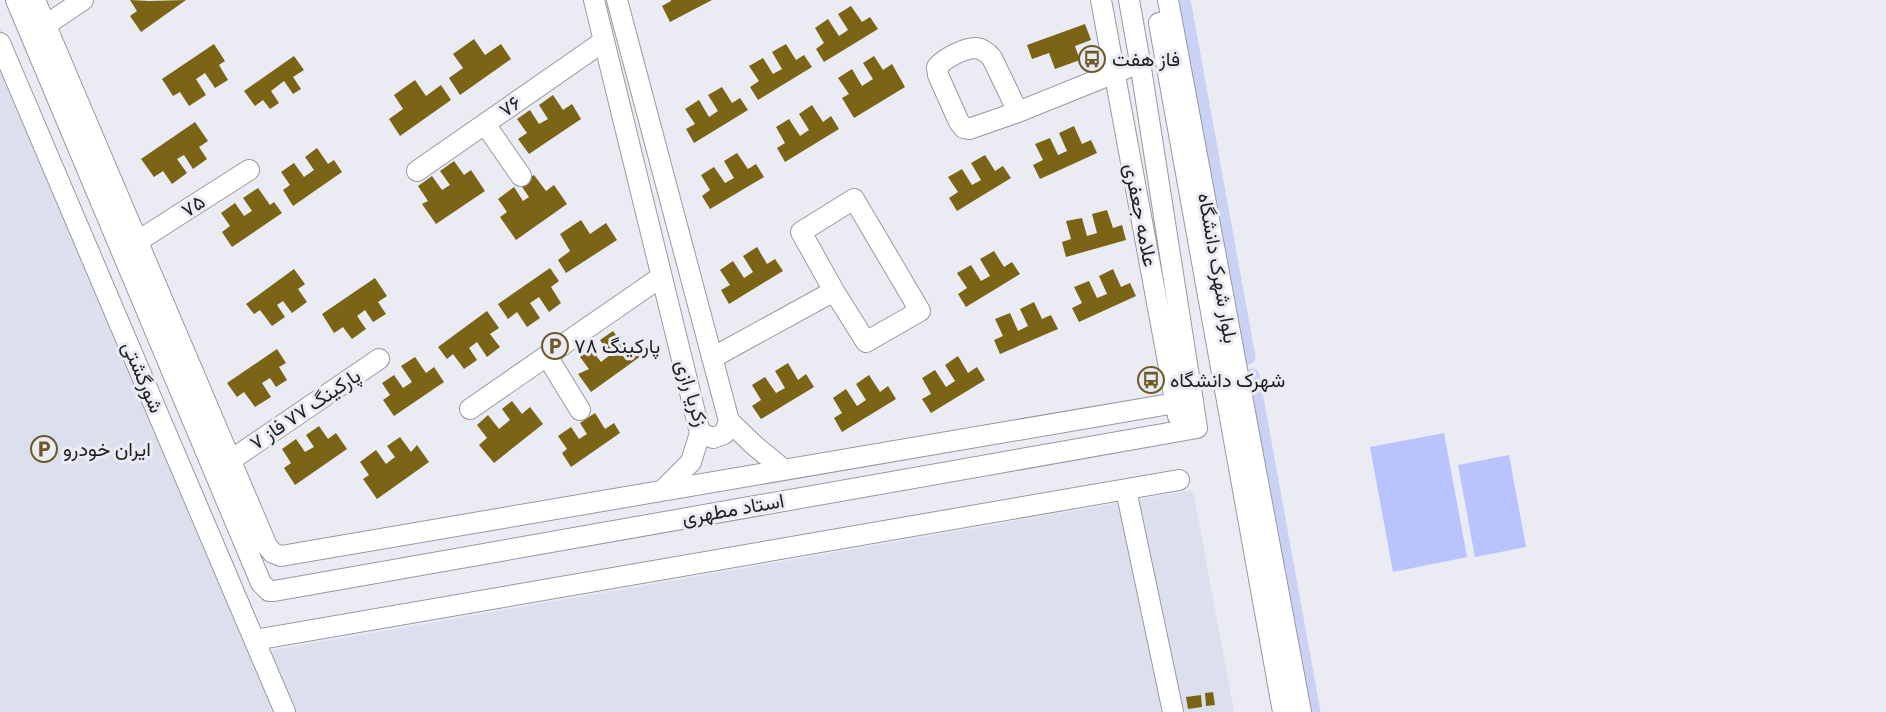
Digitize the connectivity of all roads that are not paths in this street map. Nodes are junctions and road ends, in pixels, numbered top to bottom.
1 (16, 0) edge
2 (35, 0) edge
3 (83, 0) edge
4 (594, 0) edge
5 (617, 0) edge
6 (1101, 0) edge
7 (1129, 0) edge
8 (1155, 0) edge
9 (1168, 0) edge
10 (38, 23) junction
11 (604, 41) junction
12 (0, 43) edge
13 (1140, 62) junction
14 (635, 67) junction
15 (611, 73) junction
16 (1114, 73) junction
17 (1018, 112) junction
18 (486, 124) junction
19 (249, 170) dead end
20 (417, 171) dead end
21 (521, 176) dead end
22 (129, 245) junction
23 (662, 277) junction
24 (834, 291) junction
25 (701, 315) junction
26 (673, 322) junction
27 (547, 356) junction
28 (712, 358) junction
29 (379, 359) dead end
30 (1184, 401) junction
31 (470, 410) dead end
32 (580, 410) dead end
33 (729, 421) junction
34 (1188, 428) joint
35 (700, 433) junction
36 (231, 460) junction
37 (783, 469) junction
38 (1179, 480) dead end
39 (663, 490) junction
40 (1125, 490) junction
41 (255, 640) junction
42 (285, 712) edge
43 (1173, 712) edge
44 (1283, 712) edge
45 (1301, 712) edge

1 - 10 street
2 - 10 street
3 - 10 street
4 - 11 street, زکریا رازی
5 - 14 street, زکریا رازی
6 - 16 street, علامه جعفری
7 - 13 street, علامه جعفری
8 - 44 street, بلوار شهرک دانشگاه
9 - 45 street, بلوار شهرک دانشگاه
10 - 22 street
11 - 15 street, زکریا رازی
11 - 18 street, ۷۶
12 - 41 street, شورگشتی
13 - 16 street
13 - 30 street, علامه جعفری
14 - 15 street
14 - 25 street, زکریا رازی
15 - 23 street, زکریا رازی
16 - 17 street
16 - 30 street, علامه جعفری
17 - 17 street
18 - 20 street, ۷۶
18 - 21 street
19 - 22 street, ۷۵
22 - 34 street, استاد مطهری
22 - 36 street
23 - 26 street, زکریا رازی
23 - 27 street
24 - 24 street
24 - 28 street
25 - 26 street
25 - 28 street, زکریا رازی
26 - 35 street, زکریا رازی
27 - 31 street
27 - 32 street
28 - 33 street, زکریا رازی
29 - 36 street, پارکینگ ۷۷ فاز ۷
30 - 34 street, علامه جعفری
30 - 37 street, استاد مطهری
33 - 35 street, زکریا رازی
33 - 37 street
35 - 39 street
36 - 39 street, استاد مطهری
37 - 39 street, استاد مطهری
38 - 40 street
40 - 41 street
40 - 43 street
41 - 42 street, شورگشتی

